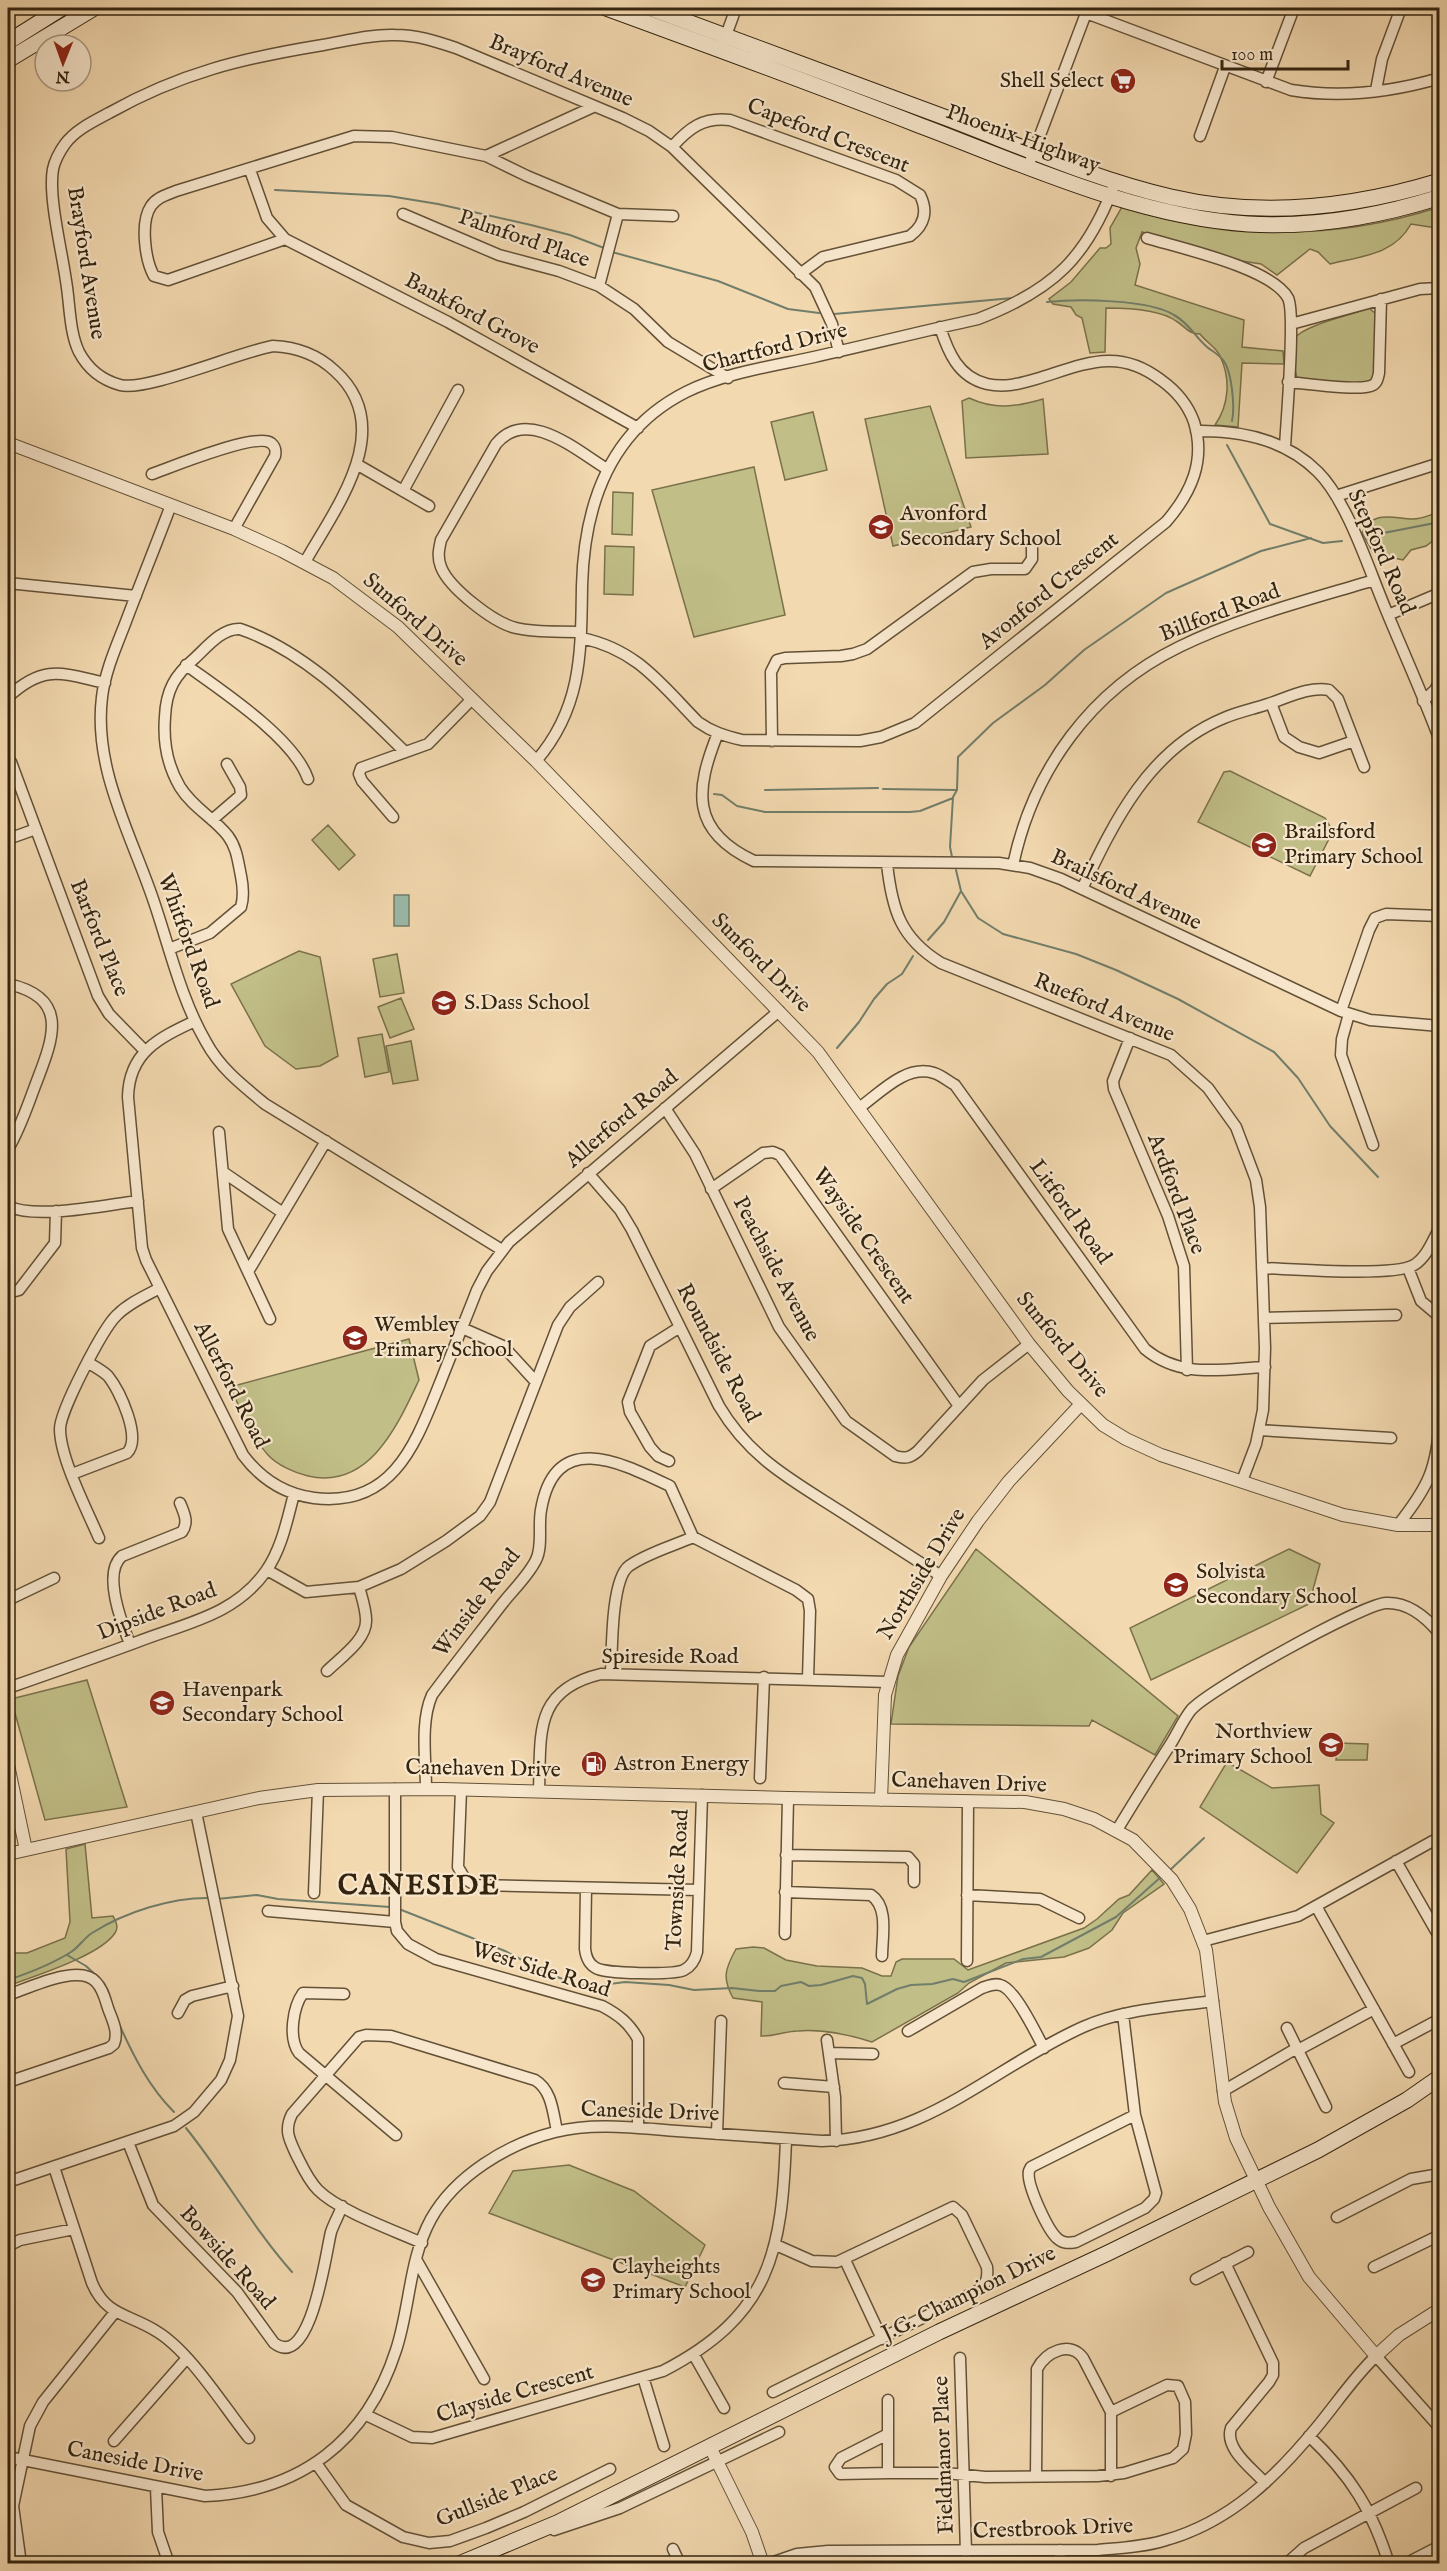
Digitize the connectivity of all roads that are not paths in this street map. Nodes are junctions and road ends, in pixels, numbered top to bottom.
1 (62, 8) edge
2 (94, 8) edge
3 (606, 8) edge
4 (650, 8) edge
5 (736, 8) edge
6 (1294, 8) edge
7 (1401, 8) edge
8 (1087, 10) edge
9 (8, 42) edge
10 (723, 43) junction
11 (8, 60) edge
12 (1225, 67) junction
13 (1440, 78) edge
14 (1266, 82) junction
15 (1376, 90) junction
16 (593, 107) junction
17 (1200, 135) dead end
18 (672, 147) junction
19 (1034, 151) junction
20 (486, 156) junction
21 (1028, 166) junction
22 (250, 170) junction
23 (1116, 180) junction
24 (1440, 181) edge
25 (1111, 196) junction
26 (1440, 197) edge
27 (404, 214) dead end
28 (618, 214) junction
29 (673, 216) dead end
30 (1147, 238) dead end
31 (285, 239) junction
32 (800, 274) junction
33 (599, 286) junction
34 (1440, 288) edge
35 (1381, 299) junction
36 (1291, 324) junction
37 (940, 327) junction
38 (838, 351) junction
39 (728, 378) junction
40 (1288, 382) junction
41 (458, 390) dead end
42 (638, 428) junction
43 (1196, 431) junction
44 (8, 443) edge
45 (1285, 448) junction
46 (1440, 463) edge
47 (358, 465) junction
48 (607, 469) junction
49 (152, 474) dead end
50 (403, 491) junction
51 (1336, 496) junction
52 (171, 505) junction
53 (429, 506) dead end
54 (234, 529) junction
55 (1032, 545) dead end
56 (305, 562) junction
57 (1374, 580) junction
58 (8, 583) edge
59 (1440, 592) edge
60 (136, 596) junction
61 (1388, 615) junction
62 (581, 635) junction
63 (186, 665) junction
64 (1440, 681) edge
65 (105, 683) junction
66 (8, 697) edge
67 (472, 699) junction
68 (1423, 701) junction
69 (1271, 703) junction
70 (718, 733) junction
71 (772, 741) junction
72 (1354, 741) junction
73 (1440, 741) edge
74 (405, 752) junction
75 (536, 761) junction
76 (11, 762) dead end
77 (227, 764) dead end
78 (1364, 767) dead end
79 (308, 779) dead end
80 (393, 817) dead end
81 (212, 820) junction
82 (36, 829) junction
83 (8, 839) edge
84 (887, 864) junction
85 (1013, 865) junction
86 (1082, 889) junction
87 (1440, 916) edge
88 (169, 949) junction
89 (8, 984) edge
90 (779, 1011) junction
91 (1345, 1012) junction
92 (195, 1021) junction
93 (1440, 1026) edge
94 (1130, 1038) junction
95 (145, 1051) junction
96 (665, 1108) junction
97 (859, 1108) junction
98 (219, 1132) dead end
99 (326, 1141) junction
100 (1373, 1145) dead end
101 (8, 1149) edge
102 (223, 1172) junction
103 (588, 1173) junction
104 (711, 1189) junction
105 (138, 1201) junction
106 (8, 1206) edge
107 (56, 1211) junction
108 (284, 1213) junction
109 (1440, 1227) edge
110 (502, 1250) junction
111 (1262, 1268) junction
112 (1408, 1268) junction
113 (249, 1270) junction
114 (598, 1282) dead end
115 (160, 1288) junction
116 (8, 1293) edge
117 (1396, 1315) dead end
118 (1440, 1317) edge
119 (270, 1318) dead end
120 (1264, 1318) junction
121 (680, 1327) junction
122 (462, 1328) junction
123 (1029, 1344) junction
124 (89, 1363) junction
125 (1265, 1367) junction
126 (1187, 1370) junction
127 (536, 1382) junction
128 (1080, 1404) junction
129 (959, 1406) junction
130 (1440, 1418) edge
131 (1259, 1430) junction
132 (1391, 1438) dead end
133 (669, 1461) dead end
134 (72, 1474) junction
135 (1242, 1481) junction
136 (294, 1494) junction
137 (180, 1503) dead end
138 (1398, 1525) junction
139 (1440, 1525) edge
140 (693, 1537) junction
141 (99, 1538) dead end
142 (267, 1570) junction
143 (941, 1576) junction
144 (54, 1578) dead end
145 (359, 1587) junction
146 (8, 1600) edge
147 (1440, 1634) edge
148 (130, 1644) junction
149 (327, 1671) dead end
150 (611, 1674) junction
151 (764, 1677) junction
152 (808, 1679) junction
153 (888, 1682) junction
154 (8, 1688) edge
155 (8, 1765) edge
156 (760, 1778) dead end
157 (395, 1789) junction
158 (426, 1789) junction
159 (318, 1790) junction
160 (460, 1790) junction
161 (539, 1791) junction
162 (702, 1795) junction
163 (788, 1798) junction
164 (881, 1800) junction
165 (968, 1801) junction
166 (196, 1812) junction
167 (1117, 1830) junction
168 (1440, 1837) edge
169 (26, 1850) junction
170 (8, 1854) edge
171 (786, 1855) junction
172 (1396, 1862) junction
173 (914, 1882) dead end
174 (586, 1888) junction
175 (699, 1890) junction
176 (785, 1892) junction
177 (314, 1893) dead end
178 (967, 1895) junction
179 (1316, 1906) junction
180 (268, 1911) dead end
181 (394, 1917) junction
182 (1079, 1918) dead end
183 (785, 1934) dead end
184 (1440, 1938) edge
185 (1203, 1941) junction
186 (882, 1956) dead end
187 (967, 1961) dead end
188 (233, 1986) junction
189 (344, 1994) dead end
190 (8, 1995) edge
191 (1213, 2001) junction
192 (1374, 2009) junction
193 (178, 2013) dead end
194 (1123, 2014) junction
195 (1440, 2019) edge
196 (722, 2021) dead end
197 (1287, 2028) dead end
198 (908, 2031) dead end
199 (827, 2040) dead end
200 (1394, 2044) junction
201 (1044, 2048) junction
202 (1298, 2049) junction
203 (829, 2053) junction
204 (873, 2054) dead end
205 (1409, 2072) dead end
206 (327, 2075) junction
207 (1440, 2077) edge
208 (8, 2082) edge
209 (784, 2083) dead end
210 (834, 2087) junction
211 (1223, 2091) junction
212 (1326, 2107) dead end
213 (1135, 2115) junction
214 (638, 2128) junction
215 (557, 2131) junction
216 (717, 2134) junction
217 (396, 2135) dead end
218 (786, 2139) junction
219 (836, 2140) junction
220 (128, 2142) junction
221 (54, 2167) junction
222 (1440, 2174) edge
223 (1256, 2180) junction
224 (8, 2182) edge
225 (342, 2206) junction
226 (1337, 2217) dead end
227 (74, 2229) junction
228 (1440, 2235) edge
229 (422, 2243) junction
230 (8, 2246) edge
231 (776, 2246) junction
232 (1248, 2252) dead end
233 (845, 2260) junction
234 (417, 2261) junction
235 (1225, 2264) junction
236 (1374, 2267) dead end
237 (1196, 2279) dead end
238 (1440, 2309) edge
239 (115, 2312) junction
240 (882, 2338) junction
241 (694, 2355) junction
242 (1376, 2356) junction
243 (187, 2358) junction
244 (960, 2358) dead end
245 (643, 2377) junction
246 (484, 2379) dead end
247 (773, 2392) dead end
248 (888, 2400) dead end
249 (724, 2408) dead end
250 (1111, 2412) junction
251 (366, 2415) junction
252 (1440, 2428) edge
253 (779, 2432) dead end
254 (888, 2434) junction
255 (1309, 2436) junction
256 (249, 2438) dead end
257 (114, 2441) dead end
258 (664, 2446) dead end
259 (710, 2447) junction
260 (8, 2457) edge
261 (22, 2460) junction
262 (717, 2461) junction
263 (316, 2463) junction
264 (610, 2469) dead end
265 (888, 2473) junction
266 (963, 2475) junction
267 (1035, 2476) junction
268 (1111, 2476) junction
269 (1265, 2483) junction
270 (156, 2488) junction
271 (1416, 2488) dead end
272 (1369, 2512) junction
273 (513, 2543) junction
274 (1440, 2546) edge
275 (673, 2548) dead end
276 (1060, 2550) junction
277 (885, 2551) junction
278 (966, 2552) junction
279 (21, 2564) edge
280 (169, 2564) edge
281 (459, 2564) edge
282 (680, 2564) edge
283 (766, 2564) edge
284 (885, 2564) edge
285 (1060, 2564) edge
286 (1286, 2564) edge
287 (1389, 2564) edge
288 (1405, 2564) edge

1 - 9 main road
2 - 11 main road
3 - 10 main road, Phoenix Highway
4 - 10 main road, Phoenix Highway
5 - 10 street
6 - 14 street
7 - 15 street
8 - 12 street
8 - 19 street
10 - 19 main road, Phoenix Highway
10 - 21 main road, Phoenix Highway
12 - 14 street
12 - 17 street
13 - 15 street
14 - 15 street
16 - 18 street, Brayford Avenue
16 - 20 street
16 - 47 street, Brayford Avenue
18 - 32 street, Brayford Avenue
18 - 32 street, Capeford Crescent
19 - 21 street
19 - 23 main road, Phoenix Highway
20 - 22 street
20 - 28 street
21 - 25 main road, Phoenix Highway
22 - 31 street, Bankford Grove
22 - 31 street
23 - 24 main road, Phoenix Highway
23 - 25 street, Chartford Drive
25 - 26 main road, Phoenix Highway
25 - 37 street, Chartford Drive
27 - 33 street, Palmford Place
28 - 29 street
28 - 33 street, Palmford Place
30 - 36 street
31 - 42 street, Bankford Grove
32 - 38 street, Brayford Avenue
33 - 39 street, Palmford Place
34 - 35 street
35 - 36 street
35 - 40 street
36 - 40 street
37 - 38 street, Chartford Drive
37 - 43 street, Avonford Crescent
38 - 39 street, Chartford Drive
39 - 42 street, Chartford Drive
40 - 45 street
41 - 50 street
42 - 48 street, Chartford Drive
43 - 45 street, Stepford Road
43 - 71 street, Avonford Crescent
44 - 52 street, Sunford Drive
45 - 51 street, Stepford Road
46 - 51 street
47 - 50 street
47 - 56 street, Brayford Avenue
48 - 62 street, Chartford Drive
48 - 62 street, Avonford Crescent
49 - 54 street
50 - 53 street
51 - 57 street, Stepford Road
52 - 54 street, Sunford Drive
52 - 60 street, Whitford Road
54 - 56 street, Sunford Drive
55 - 71 street
56 - 67 street, Sunford Drive
57 - 61 street, Stepford Road
57 - 85 street, Billford Road
58 - 60 street
59 - 61 street
60 - 65 street, Whitford Road
61 - 68 street, Stepford Road
62 - 70 street, Avonford Crescent
62 - 75 street, Chartford Drive
63 - 74 street
63 - 79 street
63 - 81 street
64 - 68 street
65 - 66 street
65 - 88 street, Whitford Road
67 - 74 street
67 - 75 street, Sunford Drive
68 - 73 street, Stepford Road
69 - 72 street
69 - 72 street
69 - 86 street
70 - 71 street, Avonford Crescent
70 - 84 street, Brailsford Avenue
72 - 78 street
74 - 80 street
75 - 90 street, Sunford Drive
76 - 82 street, Barford Place
77 - 81 street
81 - 88 street
82 - 83 street
82 - 95 street, Barford Place
84 - 85 street, Brailsford Avenue
84 - 94 street, Rueford Avenue
85 - 86 street, Brailsford Avenue
86 - 91 street, Brailsford Avenue
87 - 91 street
88 - 92 street, Whitford Road
89 - 101 street
90 - 96 street, Allerford Road
90 - 97 street, Sunford Drive
91 - 93 street, Brailsford Avenue
91 - 100 street
92 - 95 street, Allerford Road
92 - 99 street, Whitford Road
94 - 111 street, Rueford Avenue
94 - 126 street, Ardford Place
95 - 105 street, Allerford Road
96 - 103 street, Allerford Road
96 - 104 street, Peachside Avenue
97 - 123 street, Sunford Drive
97 - 126 street, Litford Road
98 - 102 street
99 - 108 street
99 - 110 street, Whitford Road
102 - 108 street
102 - 113 street
103 - 110 street, Allerford Road
103 - 121 street, Roundside Road
104 - 129 street, Wayside Crescent
104 - 129 street, Peachside Avenue
105 - 107 street
105 - 115 street, Allerford Road
106 - 107 street
107 - 116 street
108 - 113 street
109 - 112 street
110 - 122 street, Allerford Road
111 - 112 street
111 - 120 street, Rueford Avenue
112 - 118 street
113 - 119 street
114 - 127 street
115 - 124 street
115 - 136 street, Allerford Road
117 - 120 street
120 - 125 street, Rueford Avenue
121 - 133 street
121 - 143 street, Roundside Road
122 - 127 street
122 - 136 street, Allerford Road
123 - 128 street, Sunford Drive
123 - 129 street, Peachside Avenue
124 - 134 street
124 - 134 street
125 - 126 street, Litford Road
125 - 131 street, Rueford Avenue
127 - 145 street
128 - 135 street, Sunford Drive
128 - 143 street, Northside Drive
130 - 138 street
131 - 132 street
131 - 135 street, Rueford Avenue
134 - 141 street
135 - 138 street, Sunford Drive
136 - 142 street, Dipside Road
137 - 148 street
138 - 139 street, Sunford Drive
140 - 150 street
140 - 152 street
140 - 158 street, Winside Road
142 - 145 street
142 - 148 street, Dipside Road
143 - 153 street, Northside Drive
144 - 146 street
145 - 149 street
147 - 167 street
148 - 154 street, Dipside Road
150 - 151 street, Spireside Road
150 - 161 street, Spireside Road
151 - 152 street, Spireside Road
151 - 156 street
152 - 153 street, Spireside Road
153 - 164 street, Northside Drive
155 - 169 street
157 - 158 street, Canehaven Drive
157 - 159 street, Canehaven Drive
157 - 181 street
158 - 160 street, Canehaven Drive
159 - 166 street, Canehaven Drive
159 - 177 street
160 - 161 street, Canehaven Drive
160 - 174 street
161 - 162 street, Canehaven Drive
162 - 163 street, Canehaven Drive
162 - 175 street, Townside Road
163 - 164 street, Canehaven Drive
163 - 171 street
164 - 165 street, Canehaven Drive
165 - 167 street, Canehaven Drive
165 - 178 street
166 - 169 street, Canehaven Drive
166 - 188 street
167 - 185 street, Canehaven Drive
168 - 172 street
169 - 170 street, Canehaven Drive
171 - 173 street
171 - 176 street
172 - 179 street
172 - 184 street
174 - 175 street
174 - 175 street, Townside Road
176 - 183 street
176 - 186 street
178 - 182 street
178 - 187 street
179 - 185 street
179 - 192 street
180 - 181 street
181 - 214 street, West Side Road
185 - 191 street
188 - 193 street
188 - 220 street
189 - 206 street
190 - 208 street
191 - 194 street, Caneside Drive
191 - 211 street
192 - 200 street
192 - 202 street
194 - 201 street, Caneside Drive
194 - 213 street
195 - 200 street
196 - 216 street
197 - 202 street
198 - 201 street
199 - 203 street
200 - 205 street
201 - 219 street, Caneside Drive
202 - 211 street
202 - 212 street
203 - 204 street
203 - 210 street
206 - 215 street
206 - 217 street
206 - 225 street
207 - 223 main road, J.G. Champion Drive
209 - 210 street
210 - 219 street
211 - 223 street
213 - 213 street
214 - 215 street, Caneside Drive
214 - 216 street, Caneside Drive
215 - 229 street, Caneside Drive
216 - 218 street, Caneside Drive
218 - 219 street, Caneside Drive
218 - 231 street, Clayside Crescent
220 - 221 street
220 - 225 street, Bowside Road
221 - 224 street
221 - 227 street
222 - 226 street
223 - 242 street
223 - 259 main road, J.G. Champion Drive
225 - 229 street
227 - 230 street
227 - 239 street
228 - 236 street
229 - 234 street, Caneside Drive
231 - 233 street
231 - 241 street, Clayside Crescent
232 - 235 street
233 - 240 street
233 - 240 street
234 - 246 street
234 - 251 street, Caneside Drive
235 - 237 street
235 - 269 street
238 - 242 street
239 - 243 street
239 - 261 street
240 - 247 street
241 - 245 street, Clayside Crescent
241 - 249 street
242 - 252 street
242 - 255 street, Crestbrook Drive
243 - 256 street
243 - 257 street
244 - 266 street, Fieldmanor Place
245 - 251 street, Clayside Crescent
245 - 258 street
248 - 254 street
250 - 267 street
250 - 268 street
250 - 268 street
251 - 263 street, Caneside Drive
253 - 262 street, J.G. Champion Drive
254 - 265 street
254 - 265 street
255 - 269 street, Crestbrook Drive
255 - 272 street
259 - 262 street
259 - 273 main road, J.G. Champion Drive
260 - 261 street, Caneside Drive
261 - 270 street, Caneside Drive
261 - 279 street
262 - 273 street, J.G. Champion Drive
262 - 283 street
263 - 264 street, Gullside Place
263 - 270 street, Caneside Drive
265 - 266 street
266 - 267 street
266 - 278 street, Fieldmanor Place
267 - 268 street
269 - 276 street, Crestbrook Drive
270 - 280 street
271 - 272 street
272 - 286 street
272 - 287 street
273 - 281 main road, J.G. Champion Drive
274 - 288 street
275 - 282 street
276 - 278 street, Crestbrook Drive
276 - 285 street
277 - 278 street, Crestbrook Drive
277 - 283 street, Crestbrook Drive
277 - 284 street

